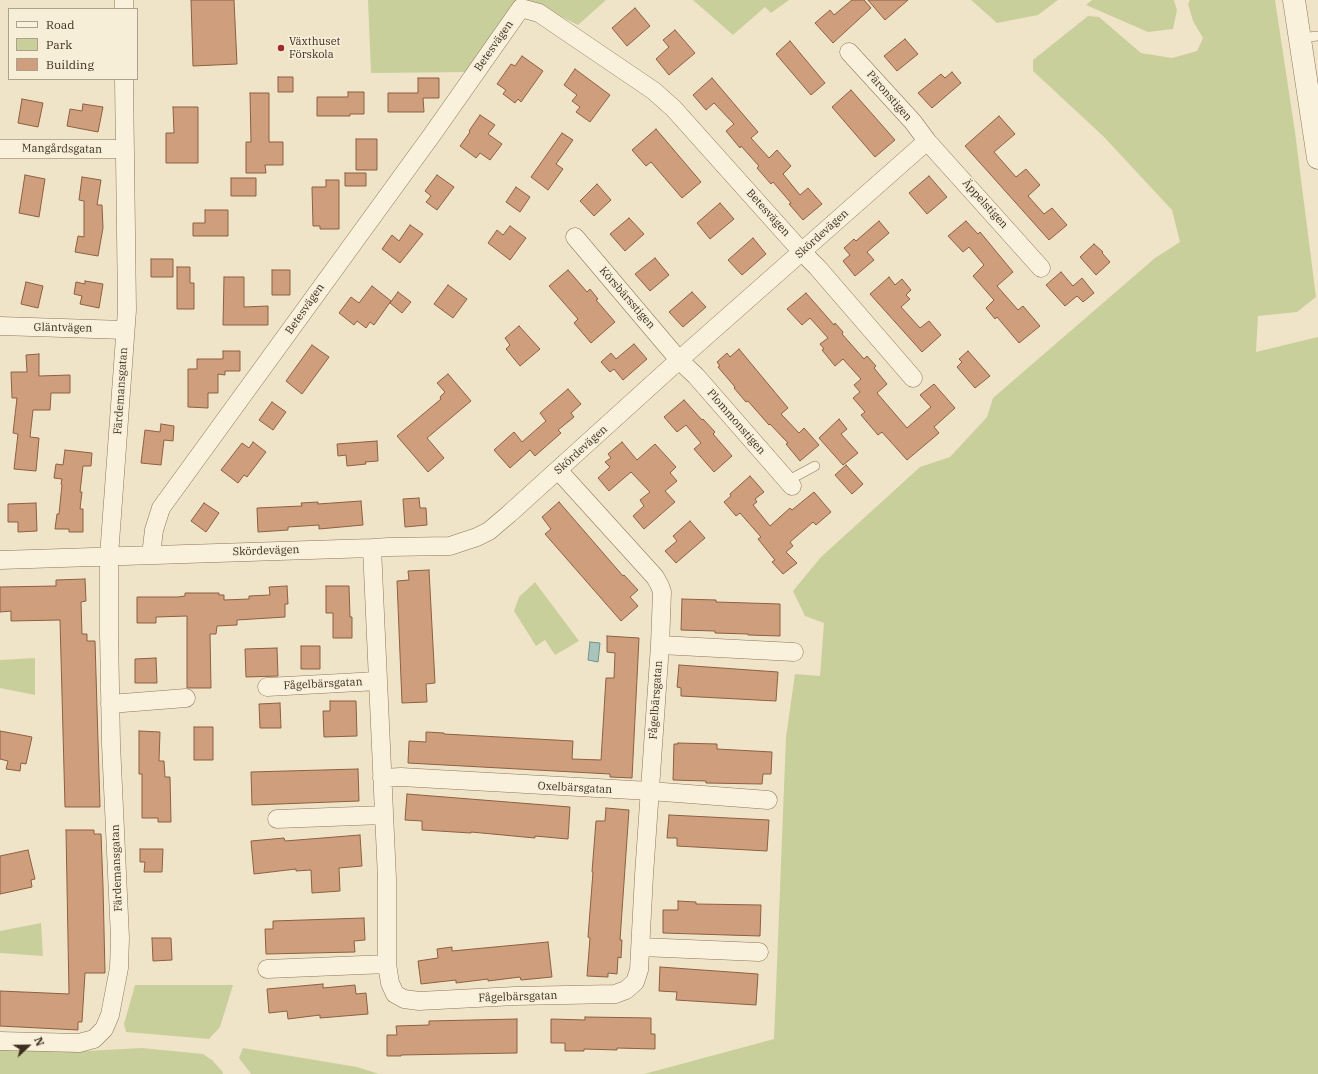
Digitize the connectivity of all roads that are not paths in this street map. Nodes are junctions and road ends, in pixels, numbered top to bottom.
1 (1294, 0) edge
2 (1309, 37) edge
3 (849, 52) dead end
4 (124, 80) edge
5 (927, 141) junction
6 (0, 149) edge
7 (125, 149) junction
8 (1318, 158) edge
9 (575, 237) dead end
10 (802, 252) junction
11 (1041, 268) dead end
12 (0, 326) edge
13 (125, 330) junction
14 (679, 360) junction
15 (913, 378) dead end
16 (815, 466) dead end
17 (558, 470) junction
18 (790, 483) joint
19 (372, 548) junction
20 (150, 555) junction
21 (109, 556) junction
22 (0, 560) edge
23 (660, 645) junction
24 (794, 652) dead end
25 (378, 681) junction
26 (267, 687) dead end
27 (186, 698) dead end
28 (110, 704) junction
29 (382, 778) junction
30 (650, 792) junction
31 (768, 800) dead end
32 (383, 814) junction
33 (277, 819) dead end
34 (641, 946) junction
35 (759, 952) dead end
36 (388, 964) junction
37 (267, 969) dead end
38 (0, 1041) edge

1 - 2 street
2 - 8 street
3 - 5 street, Päronstigen
4 - 7 street, Färdemansgatan
5 - 10 street, Skördevägen
5 - 11 street, Äppelstigen
6 - 7 street, Mangårdsgatan
7 - 13 street, Färdemansgatan
9 - 14 street, Körsbärsstigen
10 - 14 street, Skördevägen
10 - 15 street, Betesvägen
10 - 20 street, Betesvägen
12 - 13 street, Gläntvägen
13 - 21 street, Färdemansgatan
14 - 17 street, Skördevägen
14 - 18 street, Plommonstigen
16 - 18 lane
17 - 19 street, Skördevägen
17 - 23 street, Fågelbärsgatan
19 - 20 street, Skördevägen
19 - 25 street, Fågelbärsgatan
20 - 21 street, Skördevägen
21 - 22 street, Skördevägen
21 - 28 street, Färdemansgatan
23 - 24 street, Fågelbärsgatan
23 - 30 street, Fågelbärsgatan
25 - 26 street, Fågelbärsgatan
25 - 29 street, Fågelbärsgatan
27 - 28 street
28 - 38 street, Färdemansgatan
29 - 30 street, Oxelbärsgatan
29 - 32 street, Fågelbärsgatan
30 - 31 street, Oxelbärsgatan
30 - 34 street, Fågelbärsgatan
32 - 33 street
32 - 36 street, Fågelbärsgatan
34 - 35 street
34 - 36 street, Fågelbärsgatan
36 - 37 street

